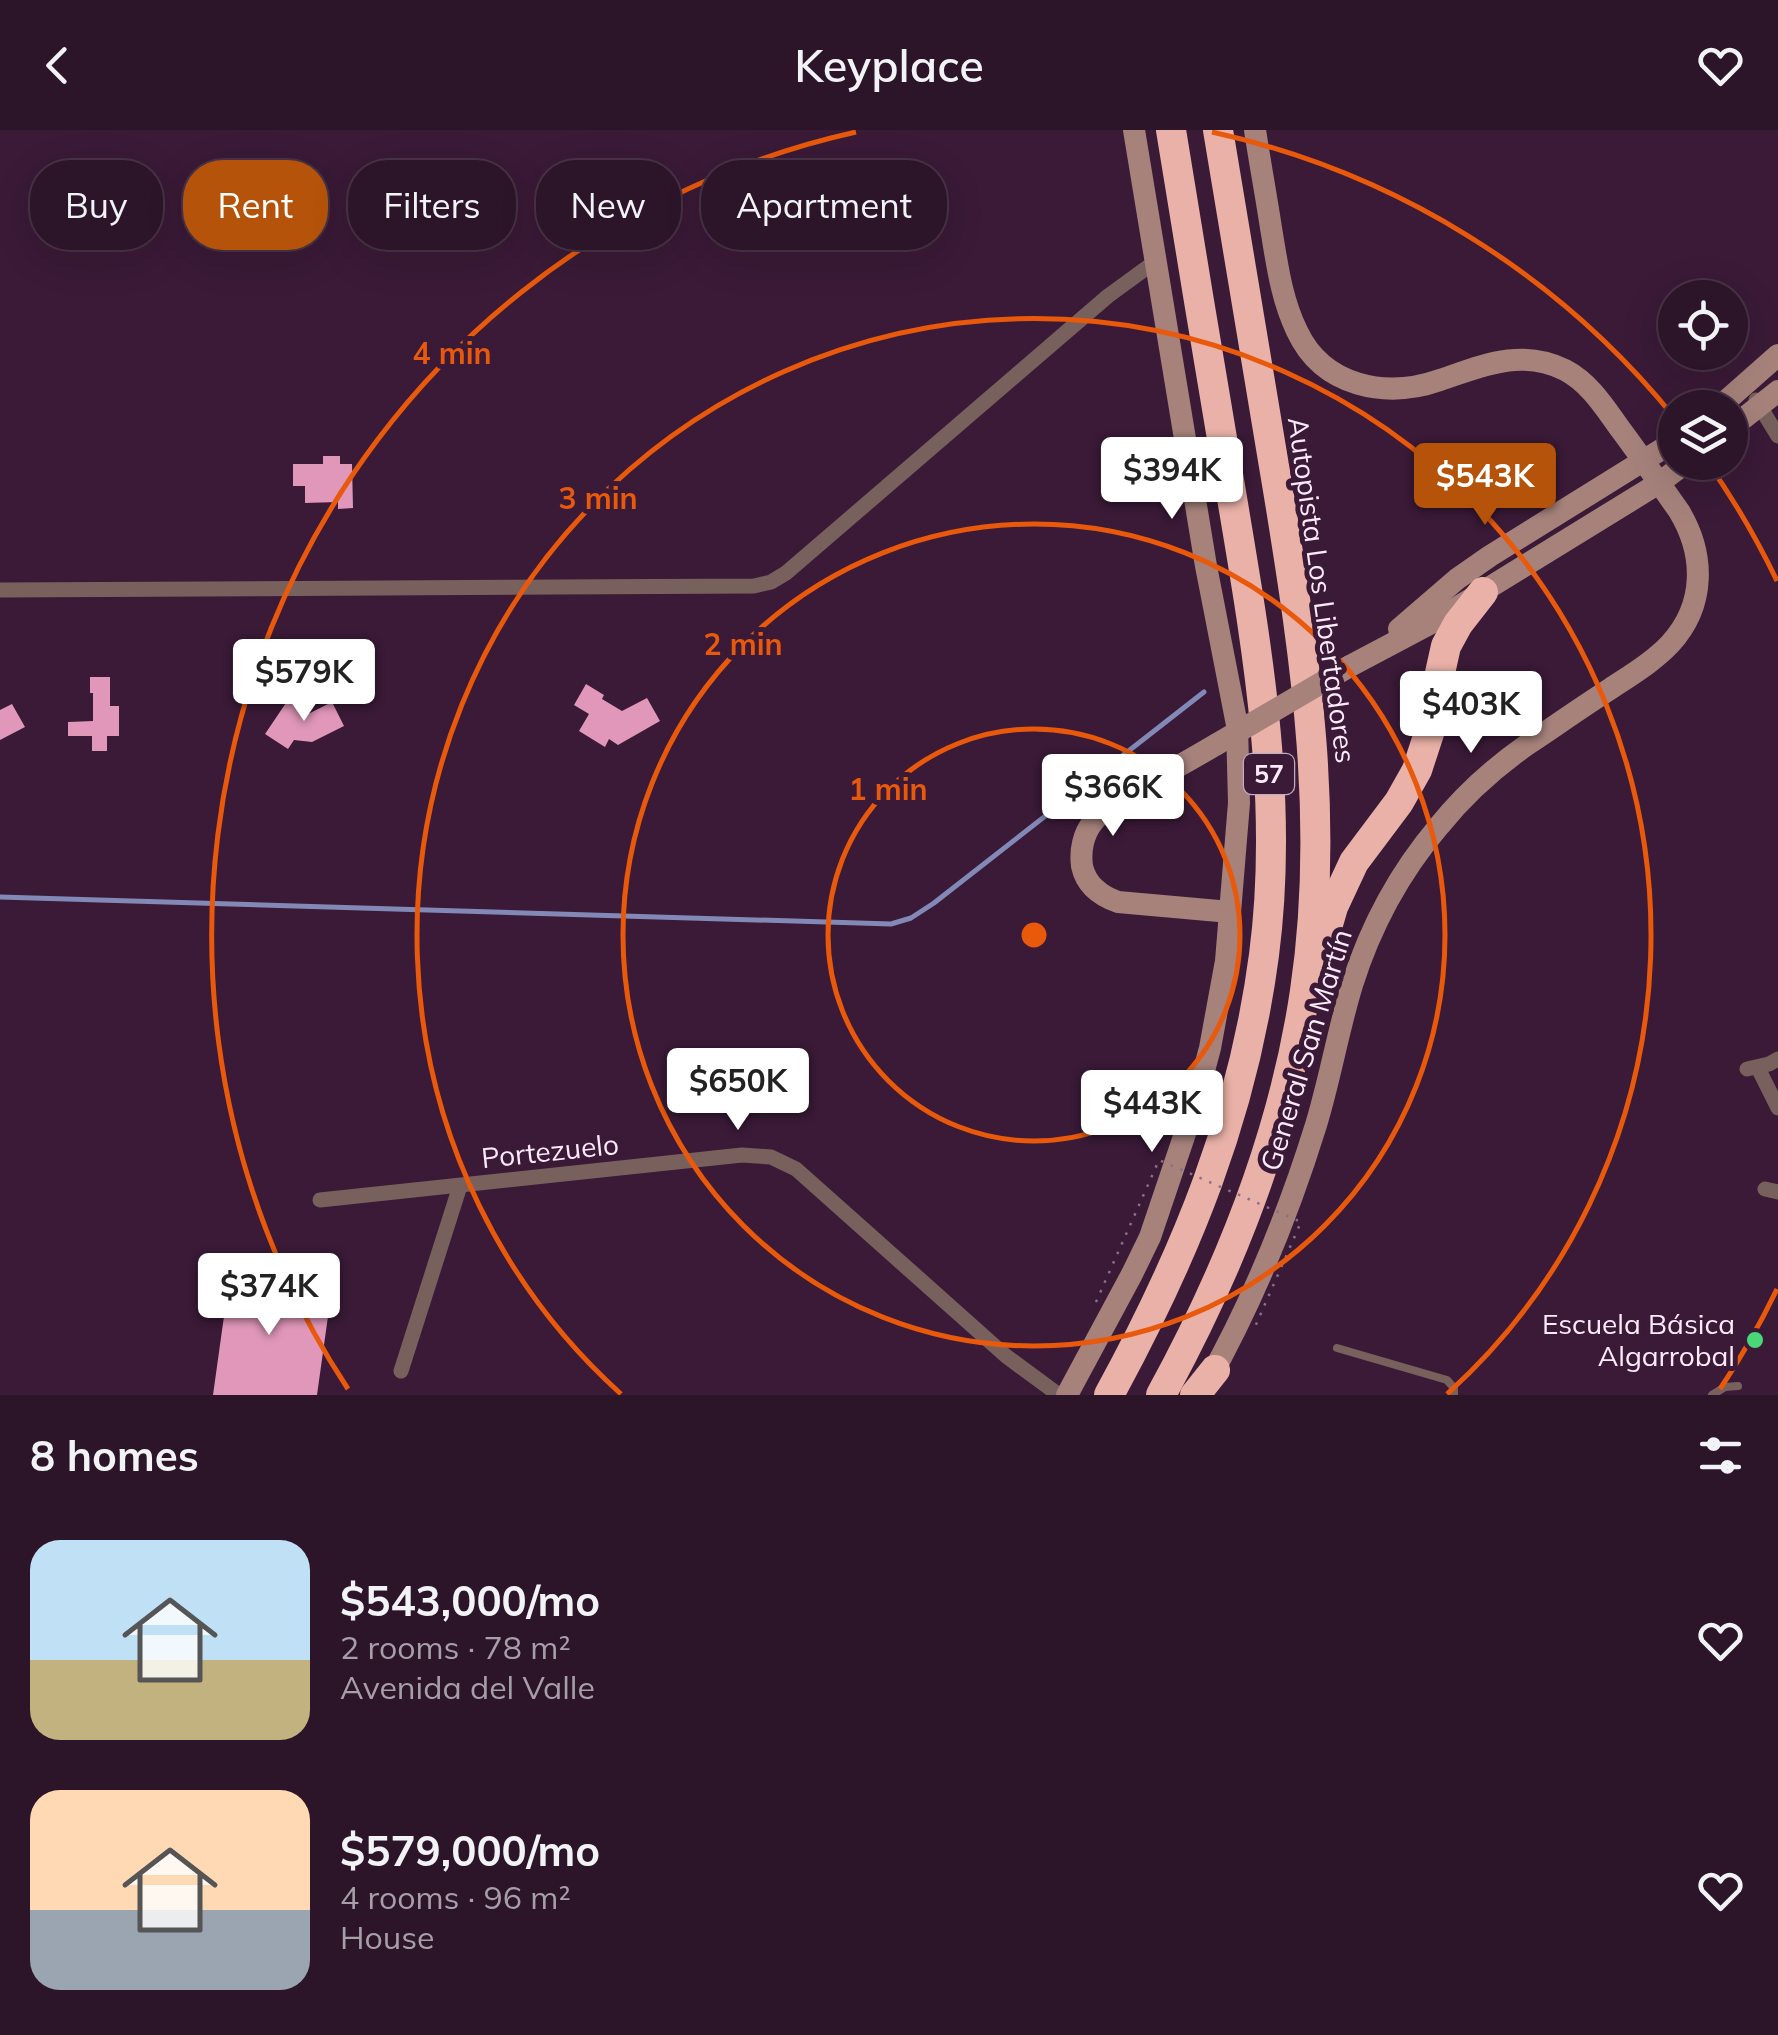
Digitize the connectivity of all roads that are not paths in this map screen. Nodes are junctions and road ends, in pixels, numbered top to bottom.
1 (1134, 130) edge
2 (1171, 130) edge
3 (1218, 130) edge
4 (1255, 130) edge
5 (1156, 261) junction
6 (1775, 366) edge
7 (1745, 385) junction
8 (1739, 390) edge
9 (1769, 398) edge
10 (1748, 415) edge
11 (1778, 436) edge
12 (1658, 451) edge
13 (1643, 460) junction
14 (1663, 480) edge
15 (1659, 483) junction
16 (0, 590) edge
17 (1483, 592) junction
18 (1360, 660) junction
19 (1230, 912) junction
20 (1298, 1032) junction
21 (1778, 1059) edge
22 (1778, 1108) edge
23 (460, 1186) junction
24 (320, 1200) dead end
25 (1337, 1348) dead end
26 (401, 1371) dead end
27 (1738, 1386) dead end
28 (1203, 1387) edge
29 (1059, 1395) edge
30 (1067, 1395) edge
31 (1109, 1395) edge
32 (1161, 1395) edge
33 (1454, 1395) edge
34 (1712, 1395) edge

1 - 5 street
2 - 31 highway, 57
3 - 20 highway, Autopista Los Libertadores / 57
4 - 13 street, General San Martín
5 - 16 street
5 - 19 street
6 - 7 street
7 - 8 street
7 - 9 street
9 - 10 street
9 - 11 street
12 - 13 street
13 - 15 street, General San Martín
13 - 18 street
14 - 15 street
15 - 17 street
15 - 28 street, General San Martín
17 - 18 street
17 - 20 highway
18 - 19 street, bridge
19 - 30 street
20 - 32 highway, Autopista Los Libertadores / 57
21 - 22 street
23 - 24 street, Portezuelo
23 - 26 street
23 - 29 street, Portezuelo
25 - 33 lane
27 - 34 lane

